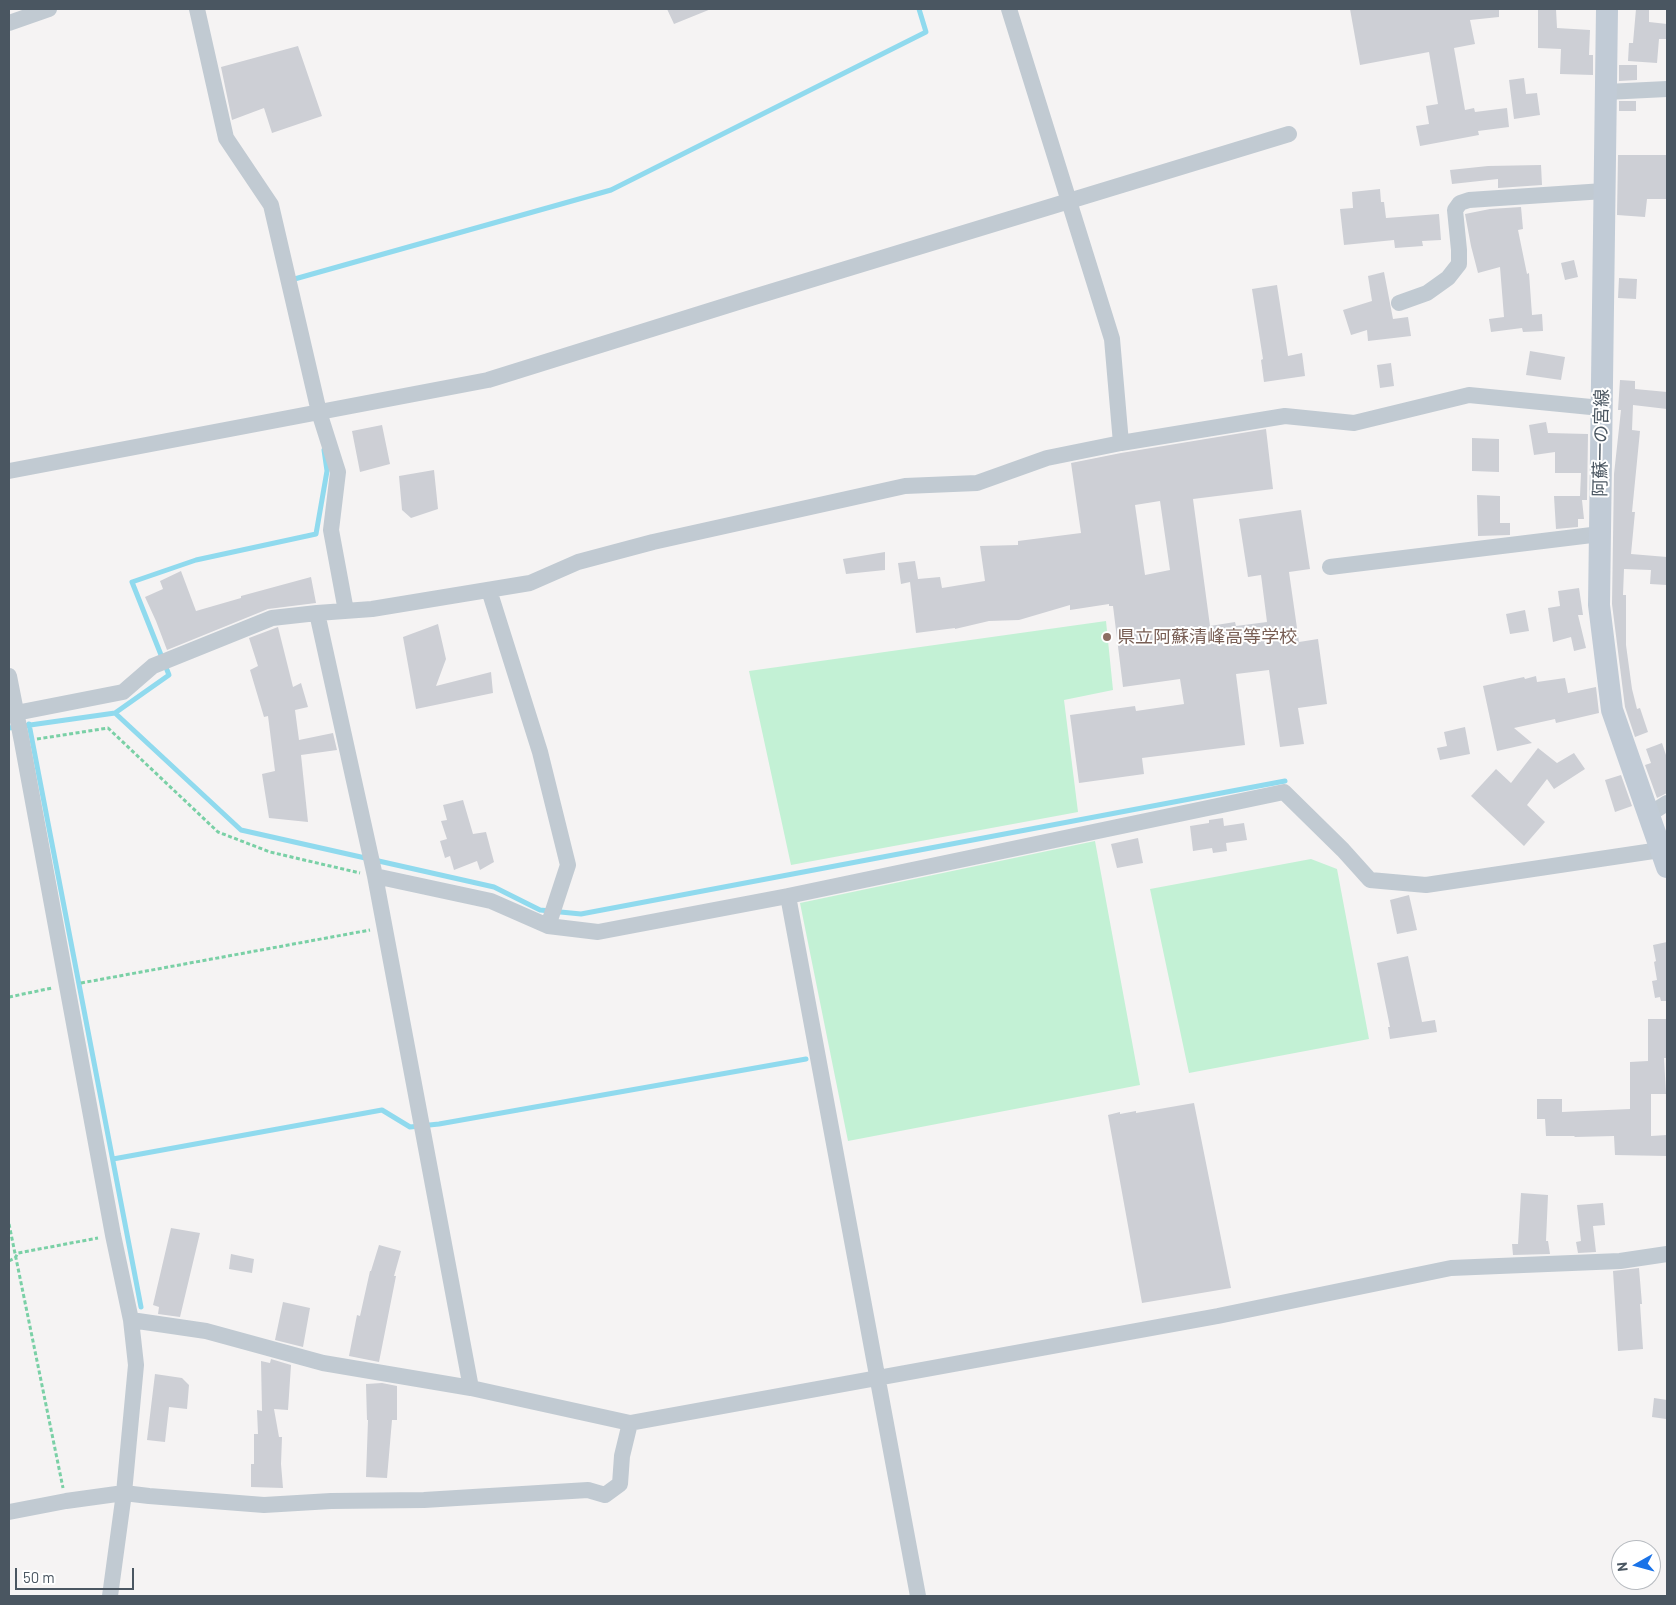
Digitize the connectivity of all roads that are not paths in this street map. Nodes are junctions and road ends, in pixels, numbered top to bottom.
1 (49, 9) edge
2 (197, 9) edge
3 (1009, 9) edge
4 (1607, 9) edge
5 (9, 23) edge
6 (1667, 89) edge
7 (1606, 92) junction
8 (1289, 134) dead end
9 (1604, 192) junction
10 (1070, 201) junction
11 (1398, 303) dead end
12 (1601, 408) junction
13 (319, 412) junction
14 (1120, 443) junction
15 (9, 471) edge
16 (1600, 534) junction
17 (1330, 567) dead end
18 (490, 590) junction
19 (346, 611) junction
20 (317, 613) junction
21 (9, 676) edge
22 (17, 716) junction
23 (1667, 803) edge
24 (1648, 815) junction
25 (1664, 858) edge
26 (375, 876) junction
27 (788, 896) junction
28 (548, 926) junction
29 (1667, 1254) edge
30 (131, 1320) junction
31 (878, 1376) junction
32 (471, 1388) junction
33 (630, 1423) junction
34 (124, 1493) junction
35 (9, 1512) edge
36 (110, 1596) edge
37 (918, 1596) edge

1 - 5 street
2 - 13 street
3 - 10 street
4 - 7 main road, 阿蘇一の宮線
6 - 7 street
7 - 9 main road, 阿蘇一の宮線
8 - 10 street
9 - 11 street
9 - 12 main road, 阿蘇一の宮線
10 - 13 street
10 - 14 street
12 - 14 street
12 - 16 main road, 阿蘇一の宮線
13 - 15 street
13 - 19 street
14 - 18 street
16 - 17 street
16 - 24 main road, 阿蘇一の宮線
18 - 19 street
18 - 28 street
19 - 20 street
20 - 22 street
20 - 26 street
21 - 22 street
22 - 30 street
23 - 24 street
24 - 25 main road, 阿蘇一の宮線
25 - 27 street
26 - 28 street
26 - 32 street
27 - 28 street
27 - 31 street
29 - 31 street
30 - 32 street
30 - 34 street
31 - 33 street
31 - 37 street
32 - 33 street
33 - 34 street
34 - 35 street
34 - 36 street

